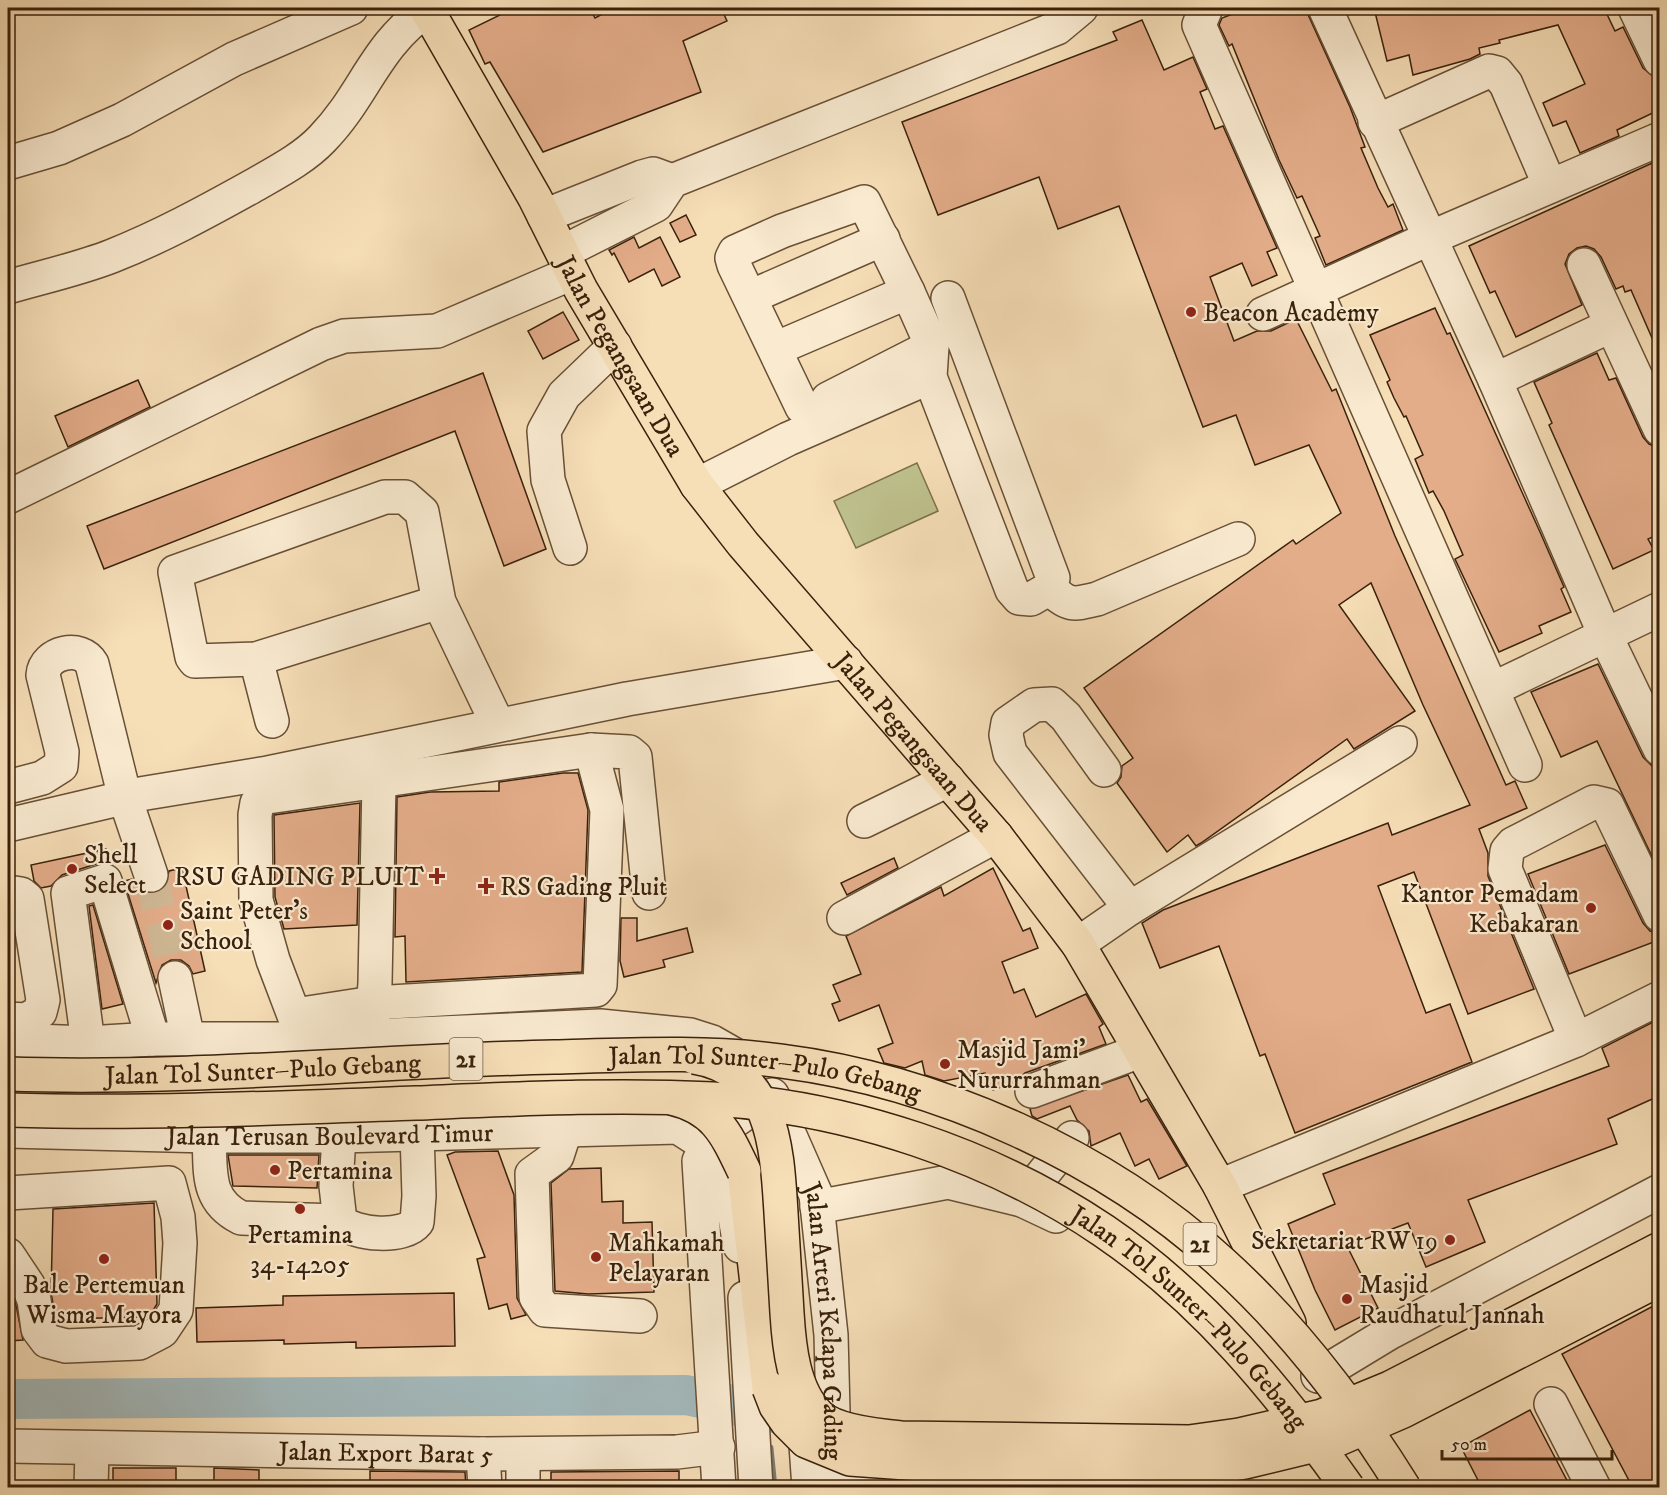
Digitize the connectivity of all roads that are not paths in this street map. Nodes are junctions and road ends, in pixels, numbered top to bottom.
1 (351, 8) edge
2 (427, 8) edge
3 (1081, 8) edge
4 (1206, 8) edge
5 (1325, 8) edge
6 (1635, 8) edge
7 (1659, 60) edge
8 (1375, 122) junction
9 (1659, 139) edge
10 (8, 163) edge
11 (672, 181) junction
12 (1550, 186) junction
13 (540, 207) junction
14 (1430, 238) junction
15 (883, 239) junction
16 (567, 262) junction
17 (1584, 265) dead end
18 (8, 287) edge
19 (1316, 289) junction
20 (908, 292) junction
21 (750, 297) junction
22 (948, 298) dead end
23 (1263, 314) dead end
24 (1610, 326) junction
25 (615, 346) junction
26 (775, 349) junction
27 (931, 362) junction
28 (1495, 380) junction
29 (802, 407) junction
30 (1659, 429) edge
31 (788, 439) junction
32 (697, 485) junction
33 (8, 497) edge
34 (1238, 539) dead end
35 (570, 548) dead end
36 (1050, 588) junction
37 (439, 602) junction
38 (1659, 609) edge
39 (1606, 637) junction
40 (256, 659) junction
41 (846, 662) junction
42 (1493, 689) junction
43 (272, 721) dead end
44 (498, 725) junction
45 (1400, 742) dead end
46 (1659, 749) edge
47 (591, 750) junction
48 (1525, 765) dead end
49 (1104, 770) dead end
50 (948, 780) junction
51 (379, 782) junction
52 (8, 787) edge
53 (125, 798) junction
54 (864, 821) dead end
55 (8, 825) edge
56 (996, 836) junction
57 (151, 875) tunnel mouth
58 (8, 892) edge
59 (649, 893) dead end
60 (1130, 908) junction
61 (1659, 915) edge
62 (844, 918) dead end
63 (1078, 944) junction
64 (175, 978) tunnel mouth
65 (1659, 998) edge
66 (8, 1019) edge
67 (372, 1019) junction
68 (299, 1027) junction
69 (487, 1030) junction
70 (153, 1039) junction
71 (189, 1039) junction
72 (8, 1040) edge
73 (1576, 1040) junction
74 (88, 1043) junction
75 (1140, 1052) junction
76 (8, 1063) edge
77 (8, 1074) edge
78 (1032, 1091) dead end
79 (773, 1097) junction
80 (8, 1108) edge
81 (566, 1128) junction
82 (8, 1131) edge
83 (491, 1131) junction
84 (417, 1133) junction
85 (162, 1135) junction
86 (209, 1136) junction
87 (339, 1136) junction
88 (1072, 1138) dead end
89 (706, 1145) junction
90 (798, 1159) junction
91 (169, 1184) junction
92 (1220, 1186) junction
93 (1659, 1191) edge
94 (8, 1193) edge
95 (1022, 1200) junction
96 (817, 1208) junction
97 (340, 1221) junction
98 (1076, 1225) dead end
99 (1659, 1249) edge
100 (8, 1254) edge
101 (1659, 1279) edge
102 (1659, 1293) edge
103 (640, 1316) dead end
104 (1326, 1388) junction
105 (1551, 1404) dead end
106 (717, 1439) junction
107 (1362, 1445) junction
108 (8, 1446) edge
109 (92, 1450) junction
110 (483, 1454) junction
111 (523, 1454) junction
112 (825, 1483) edge
113 (91, 1488) edge
114 (485, 1488) edge
115 (523, 1488) edge
116 (719, 1488) edge
117 (756, 1488) edge
118 (1348, 1488) edge
119 (1386, 1488) edge
120 (1404, 1488) edge
121 (1594, 1488) edge

1 - 10 street
2 - 13 main road, Jalan Pegangsaan Dua
2 - 18 street
3 - 11 street
4 - 19 street
5 - 8 street
6 - 7 street
8 - 12 street
8 - 14 street
9 - 12 street
11 - 13 street
11 - 16 street
12 - 14 street
13 - 16 main road, Jalan Pegangsaan Dua
14 - 19 street
14 - 28 street
15 - 20 street
15 - 21 street
15 - 21 street
16 - 25 main road, Jalan Pegangsaan Dua
16 - 33 street
17 - 24 street
19 - 23 street
19 - 42 street
20 - 26 street
20 - 27 street
21 - 26 street
22 - 36 street
24 - 28 street
24 - 30 street
25 - 32 main road, Jalan Pegangsaan Dua
25 - 35 street
26 - 29 street
27 - 29 street
27 - 31 street
27 - 36 street
28 - 39 street
29 - 31 street
31 - 32 street
32 - 41 main road, Jalan Pegangsaan Dua
34 - 36 street
37 - 40 street
37 - 40 street
37 - 44 street
38 - 39 street
39 - 42 street
39 - 46 street
40 - 43 street
41 - 44 street
41 - 50 main road, Jalan Pegangsaan Dua
42 - 48 street
44 - 53 street
45 - 60 street
47 - 51 street
47 - 59 street
47 - 67 street
49 - 60 street
50 - 54 street
50 - 56 main road, Jalan Pegangsaan Dua
51 - 67 street
51 - 68 street
52 - 53 street
53 - 55 street
53 - 57 street
56 - 62 street
56 - 63 main road, Jalan Pegangsaan Dua
58 - 66 street
60 - 63 street
61 - 73 street
63 - 75 main road, Jalan Pegangsaan Dua
64 - 71 street
65 - 73 street
67 - 68 street
67 - 69 street
68 - 71 street
69 - 79 street
69 - 83 street
70 - 71 street
70 - 74 street
70 - 74 street
72 - 74 street
73 - 92 street
75 - 78 street
75 - 92 main road, Jalan Pegangsaan Dua
76 - 99 main road, bridge
77 - 120 main road, Jalan Tol Sunter–Pulo Gebang / 21, bridge
79 - 89 street
79 - 90 street, Jalan Arteri Kelapa Gading
80 - 101 main road, bridge
80 - 118 main road, Jalan Tol Sunter–Pulo Gebang / 21, bridge
81 - 83 street, Jalan Terusan Boulevard Timur
81 - 89 street, Jalan Terusan Boulevard Timur
81 - 103 street
82 - 85 street, Jalan Terusan Boulevard Timur
83 - 84 street, Jalan Terusan Boulevard Timur
84 - 87 street, Jalan Terusan Boulevard Timur
84 - 97 street
85 - 86 street, Jalan Terusan Boulevard Timur
85 - 91 street
86 - 87 street, Jalan Terusan Boulevard Timur
86 - 97 street
87 - 97 street
88 - 95 street
89 - 106 street
89 - 117 street
90 - 96 street, Jalan Arteri Kelapa Gading
90 - 112 street, Jalan Arteri Kelapa Gading, bridge
91 - 94 street
91 - 100 street
92 - 104 main road, Jalan Pegangsaan Dua
93 - 104 street
95 - 96 street
95 - 98 street
96 - 112 street, Jalan Arteri Kelapa Gading, bridge
102 - 107 main road
104 - 107 main road, Jalan Pegangsaan Dua
105 - 121 street
106 - 111 street, Jalan Export Barat 5
106 - 116 street
107 - 112 street
107 - 119 main road, Jalan Pegangsaan Dua
108 - 109 street, Jalan Export Barat 5
109 - 110 street, Jalan Export Barat 5
109 - 113 street
110 - 111 street, Jalan Export Barat 5
110 - 114 street
111 - 115 street

